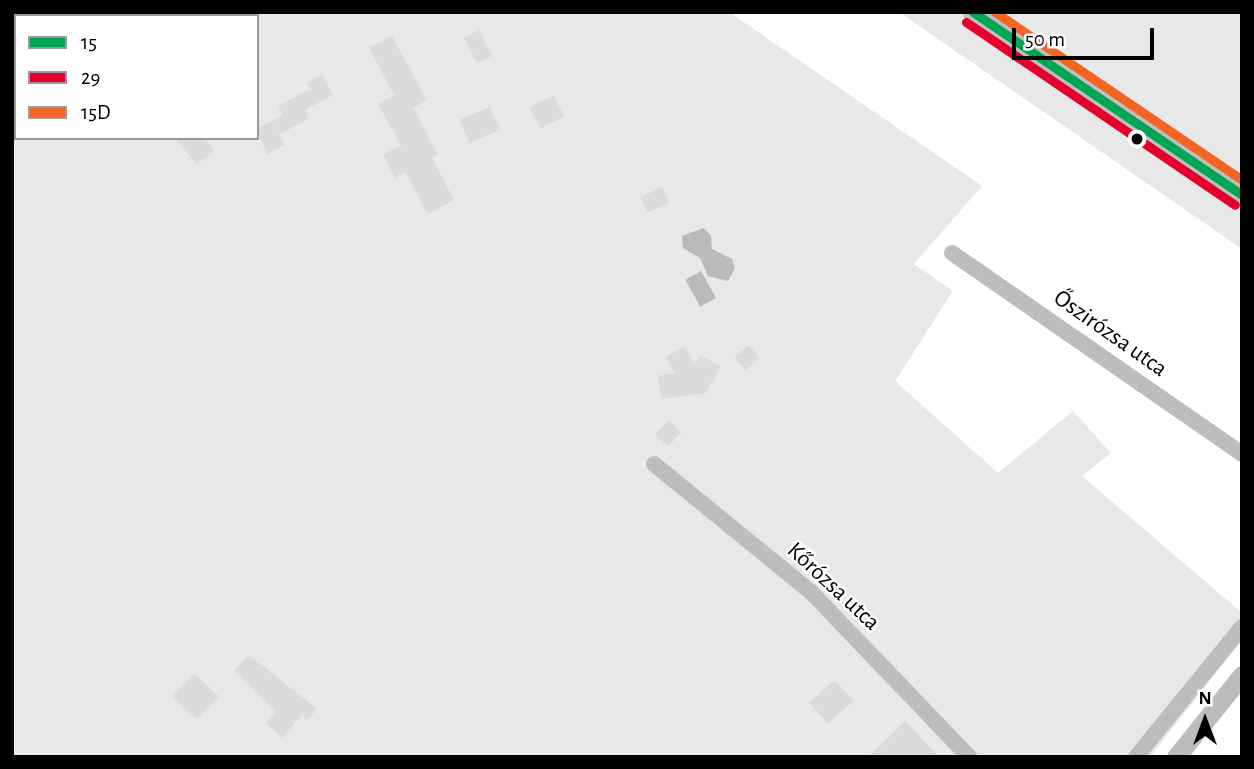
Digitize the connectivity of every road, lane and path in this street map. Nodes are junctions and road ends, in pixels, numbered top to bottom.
1 (973, 12) edge
2 (1242, 195) edge
3 (952, 253) dead end
4 (1242, 454) edge
5 (654, 464) dead end
6 (1242, 627) edge
7 (1242, 675) edge
8 (968, 757) edge
9 (1136, 757) edge
10 (1176, 757) edge

1 - 2 main road
3 - 4 street, Őszirózsa utca
5 - 8 street, Kőrózsa utca
6 - 9 street
7 - 10 street

